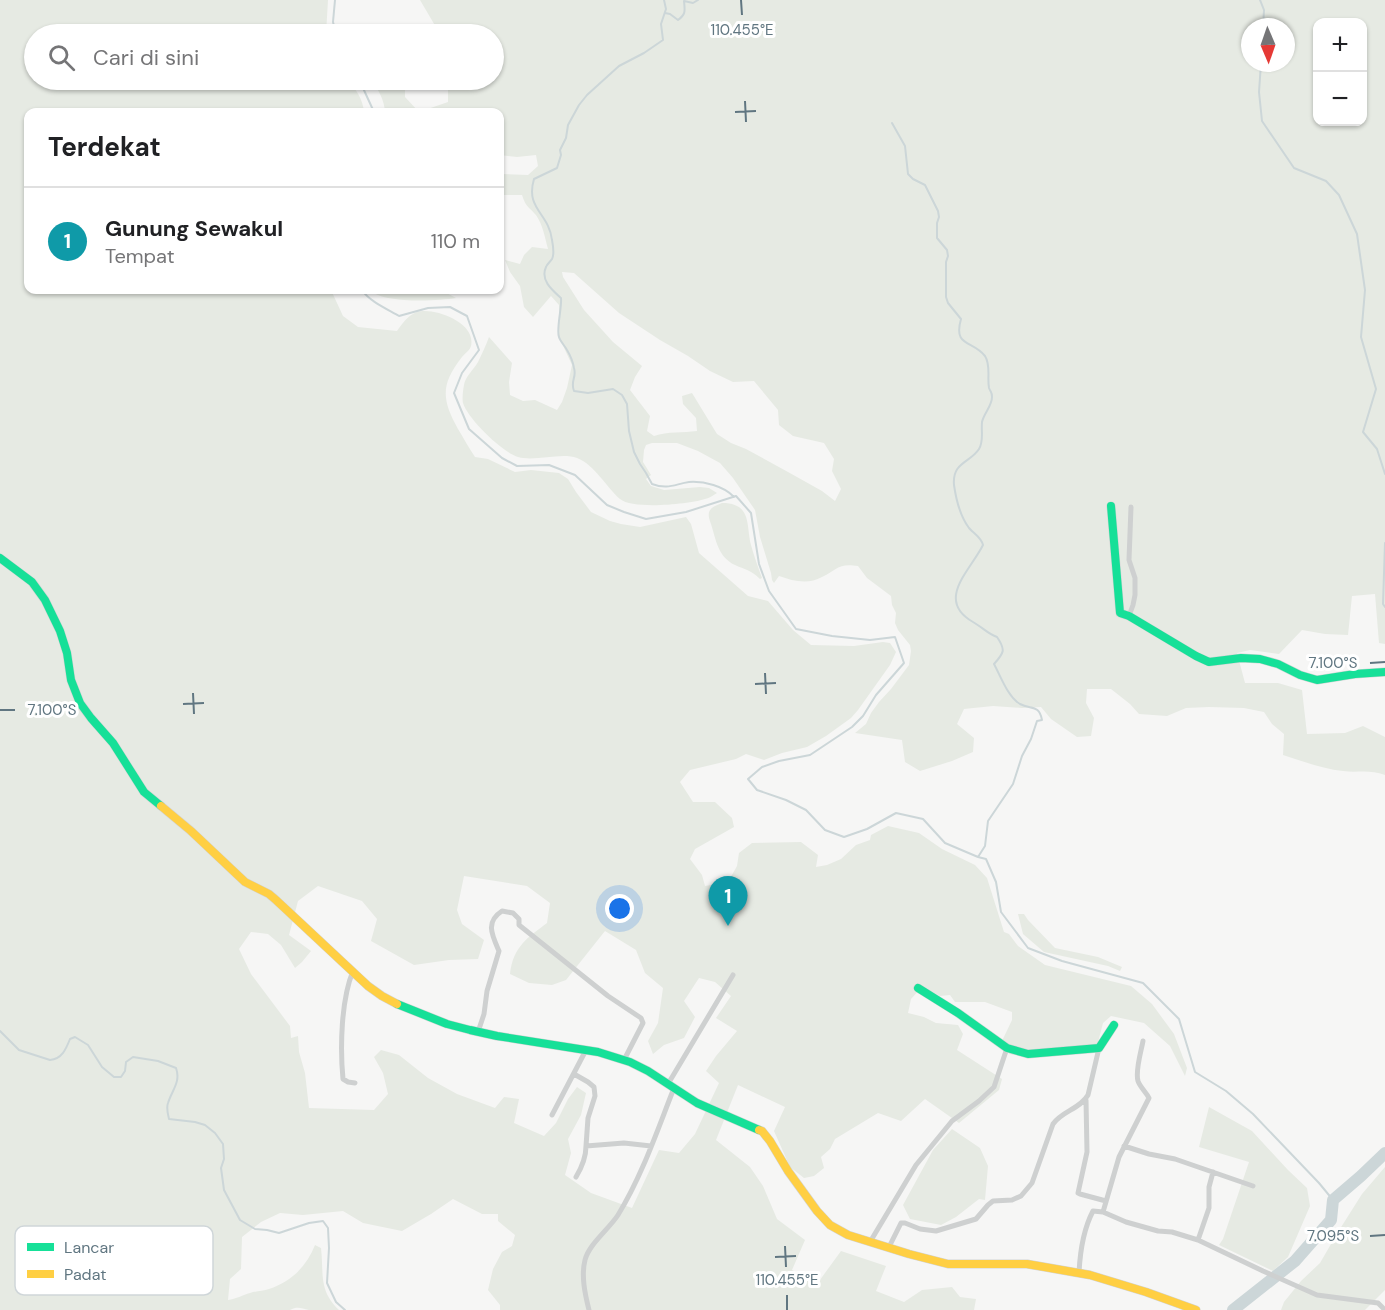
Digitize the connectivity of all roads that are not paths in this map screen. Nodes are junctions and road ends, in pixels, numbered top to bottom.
1 (1111, 506) dead end
2 (1131, 507) dead end
3 (0, 558) edge
4 (1129, 616) junction
5 (1385, 672) edge
6 (353, 971) junction
7 (733, 975) dead end
8 (918, 988) dead end
9 (1114, 1024) dead end
10 (478, 1032) junction
11 (1143, 1041) dead end
12 (1007, 1048) junction
13 (1099, 1048) junction
14 (586, 1050) junction
15 (624, 1060) junction
16 (573, 1074) junction
17 (355, 1083) dead end
18 (671, 1086) junction
19 (1086, 1100) junction
20 (552, 1114) dead end
21 (586, 1146) junction
22 (651, 1146) junction
23 (1124, 1146) junction
24 (1213, 1172) junction
25 (576, 1177) dead end
26 (1253, 1186) dead end
27 (1106, 1201) junction
28 (1103, 1212) junction
29 (1198, 1240) junction
30 (870, 1242) junction
31 (889, 1247) junction
32 (1079, 1273) junction
33 (589, 1310) edge
34 (1195, 1310) edge
35 (1385, 1310) edge

1 - 4 street
2 - 4 street
3 - 6 street
4 - 5 street
6 - 10 street
6 - 17 street
7 - 18 street
8 - 12 street
9 - 13 street
10 - 14 street
10 - 15 street
11 - 23 street
12 - 13 street
12 - 30 street
13 - 19 street
14 - 15 street
14 - 16 street
15 - 18 street
16 - 20 street
16 - 21 street
18 - 22 street
18 - 30 street
19 - 27 street
19 - 31 street
21 - 22 street
21 - 25 street
22 - 33 street
23 - 24 street
23 - 27 street
24 - 26 street
24 - 29 street
27 - 28 street
28 - 29 street
28 - 32 street
29 - 35 street
30 - 31 street
31 - 32 street
32 - 34 street

